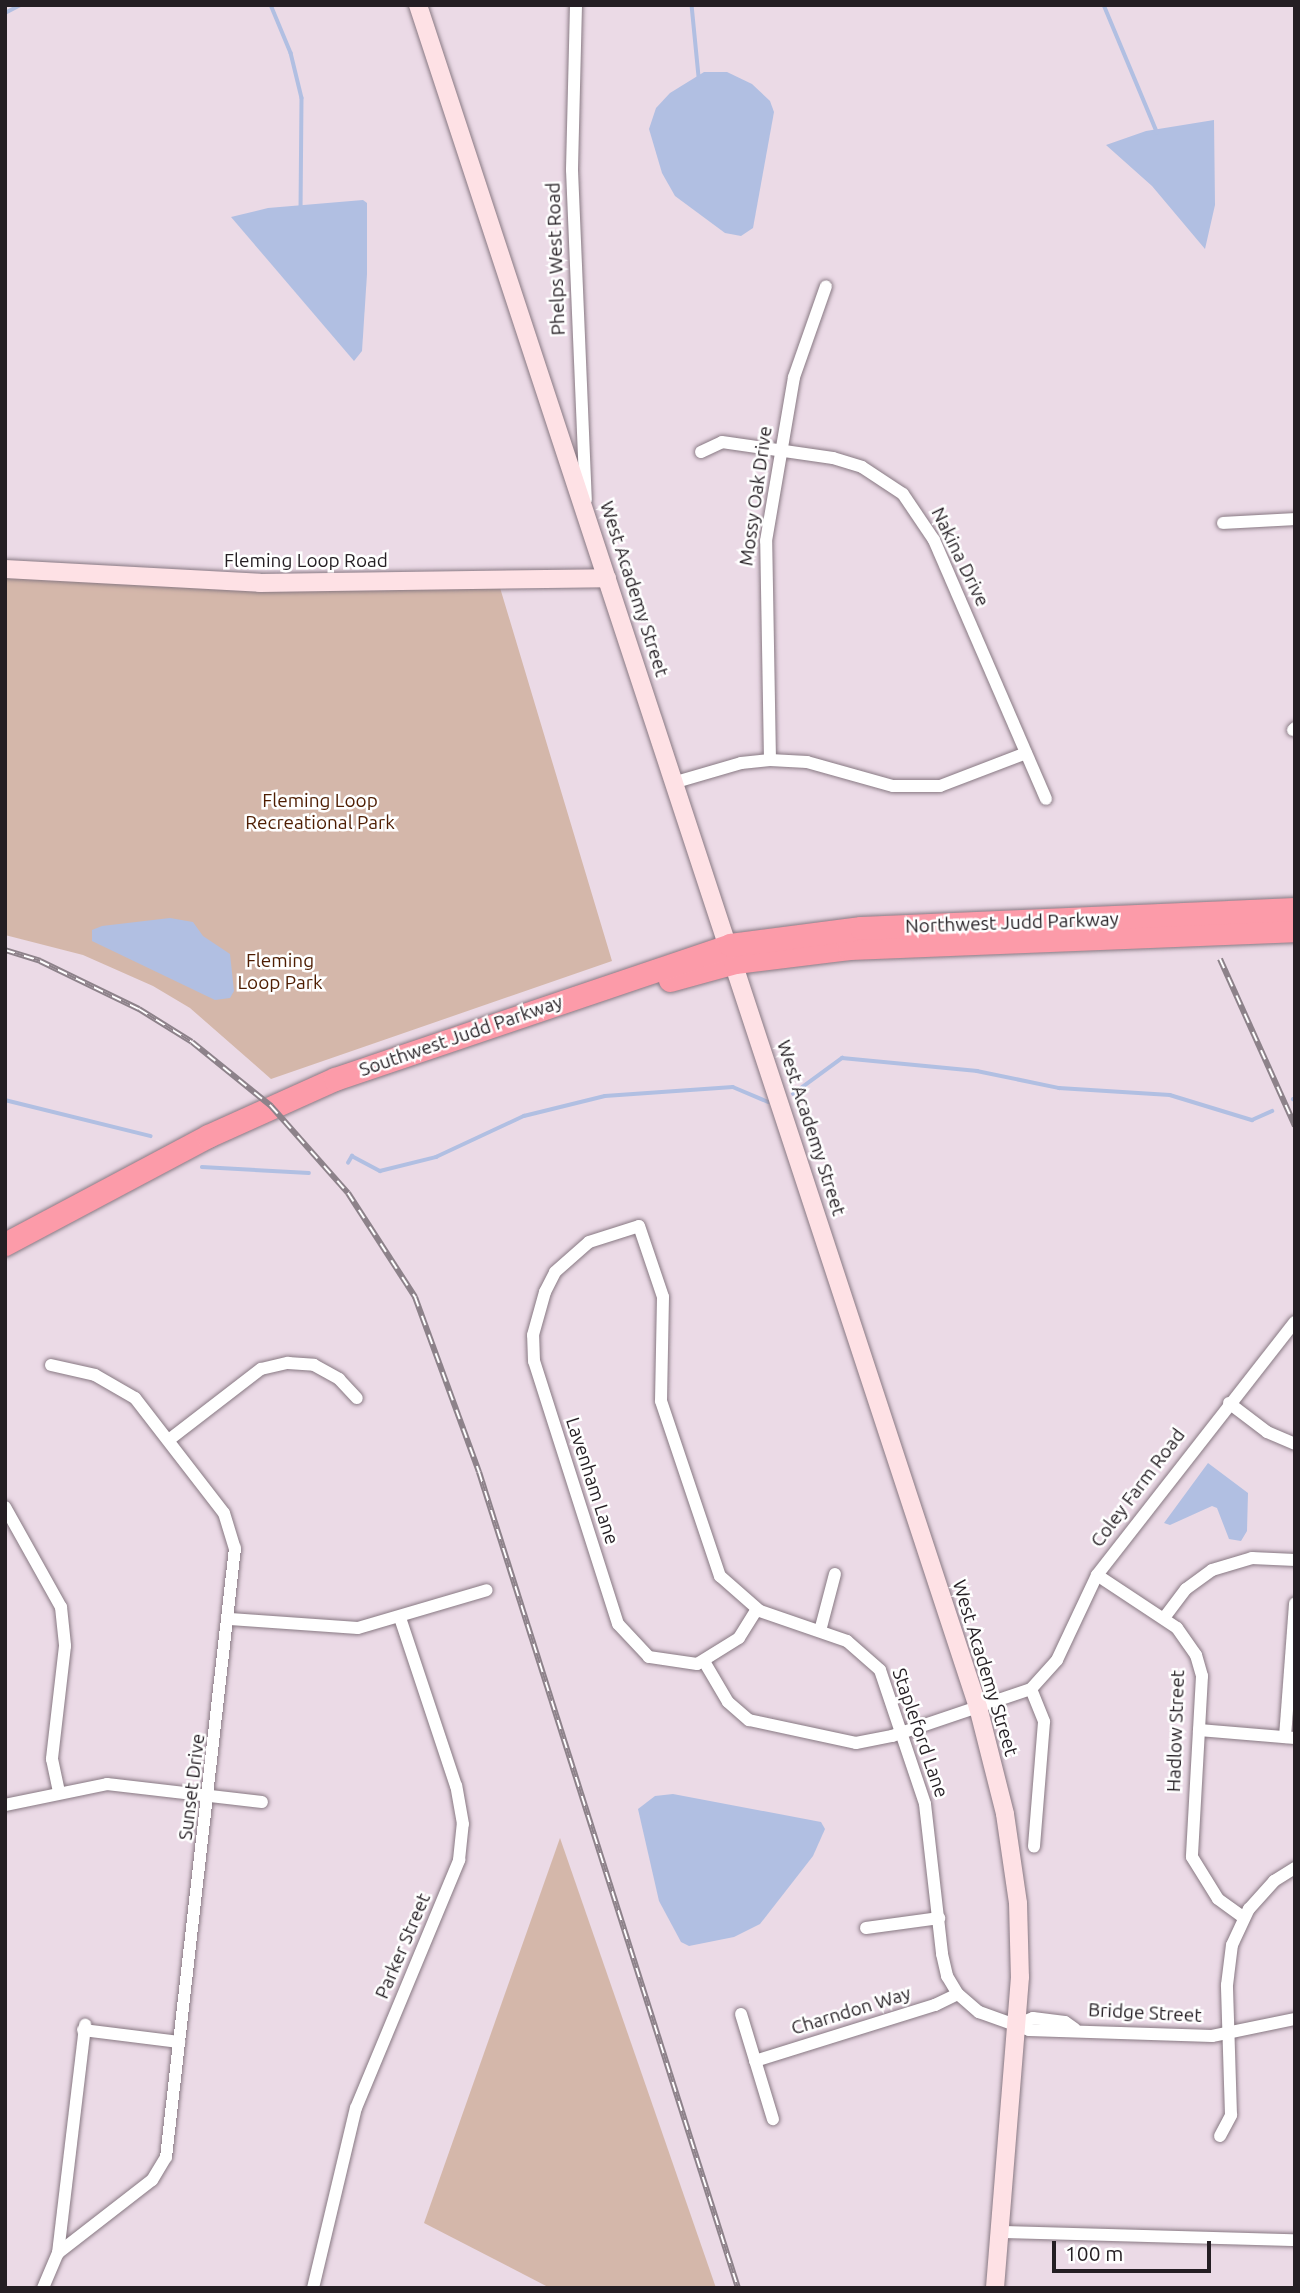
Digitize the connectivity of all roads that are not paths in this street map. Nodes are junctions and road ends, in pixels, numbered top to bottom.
1 (418, 5) edge
2 (576, 5) edge
3 (826, 286) dead end
4 (781, 448) junction
5 (701, 452) dead end
6 (586, 510) junction
7 (1295, 519) edge
8 (1223, 523) dead end
9 (5, 569) edge
10 (607, 578) junction
11 (1026, 754) junction
12 (770, 760) junction
13 (676, 782) junction
14 (1046, 799) dead end
15 (1295, 909) edge
16 (1295, 930) edge
17 (733, 953) junction
18 (639, 1226) joint
19 (5, 1244) edge
20 (1295, 1322) edge
21 (51, 1365) dead end
22 (357, 1398) dead end
23 (1228, 1403) junction
24 (170, 1439) junction
25 (1295, 1444) edge
26 (5, 1507) edge
27 (1295, 1560) edge
28 (835, 1574) dead end
29 (1097, 1575) junction
30 (487, 1590) dead end
31 (1295, 1603) edge
32 (757, 1609) junction
33 (400, 1618) junction
34 (1164, 1618) junction
35 (230, 1619) junction
36 (820, 1631) junction
37 (705, 1662) junction
38 (1031, 1689) junction
39 (978, 1707) junction
40 (1199, 1730) junction
41 (902, 1733) junction
42 (1290, 1738) edge
43 (59, 1792) junction
44 (210, 1796) junction
45 (262, 1802) dead end
46 (5, 1805) edge
47 (1034, 1847) dead end
48 (1295, 1868) edge
49 (1243, 1917) junction
50 (939, 1918) junction
51 (866, 1928) dead end
52 (958, 1994) junction
53 (741, 2014) dead end
54 (1295, 2019) edge
55 (1018, 2024) junction
56 (1229, 2034) junction
57 (179, 2042) junction
58 (755, 2061) junction
59 (773, 2119) dead end
60 (1220, 2136) dead end
61 (1001, 2232) junction
62 (1295, 2240) edge
63 (58, 2253) junction
64 (43, 2288) edge
65 (313, 2288) edge
66 (995, 2288) edge

1 - 6 main road, West Academy Street
2 - 6 street, Phelps West Road
3 - 4 street, Mossy Oak Drive
4 - 5 street, Nakina Drive
4 - 11 street, Nakina Drive
4 - 12 street, Mossy Oak Drive
6 - 10 main road, West Academy Street
7 - 8 street
9 - 10 main road, Fleming Loop Road
10 - 13 main road, West Academy Street
11 - 12 street
11 - 14 street, Nakina Drive
12 - 13 street
13 - 17 main road, West Academy Street
15 - 17 highway, Northwest Judd Parkway
16 - 17 highway, Northwest Judd Parkway
17 - 19 highway, Southwest Judd Parkway
17 - 39 main road, West Academy Street
18 - 32 street, Stapleford Lane
18 - 37 street, Lavenham Lane
20 - 23 street, Coley Farm Road
21 - 24 street, Sunset Drive
22 - 24 street
23 - 25 street
23 - 29 street, Coley Farm Road
24 - 35 street, Sunset Drive
26 - 43 street
27 - 34 street
28 - 36 street
29 - 34 street, Hadlow Street
29 - 38 street, Coley Farm Road
30 - 33 street
31 - 42 street
32 - 36 street, Stapleford Lane
32 - 37 street
33 - 35 street
33 - 65 street, Parker Street
34 - 40 street, Hadlow Street
35 - 44 street, Sunset Drive
36 - 41 street, Stapleford Lane
37 - 41 street, Coley Farm Road
38 - 39 street, Coley Farm Road
38 - 47 street
39 - 41 street, Coley Farm Road
39 - 55 main road, West Academy Street
40 - 42 street
40 - 49 street, Hadlow Street
41 - 50 street, Stapleford Lane
43 - 44 street
43 - 46 street
44 - 45 street
44 - 57 street, Sunset Drive
48 - 49 street
49 - 56 street
50 - 51 street
50 - 52 street, Stapleford Lane
52 - 55 street
52 - 58 street, Charndon Way
53 - 58 street
54 - 56 street, Bridge Street
55 - 56 street, Bridge Street
55 - 61 main road, West Academy Street
56 - 60 street
57 - 63 street, Sunset Drive
57 - 63 street, Sunset Drive
58 - 59 street
61 - 62 street
61 - 66 main road, West Academy Street
63 - 64 street, Sunset Drive

